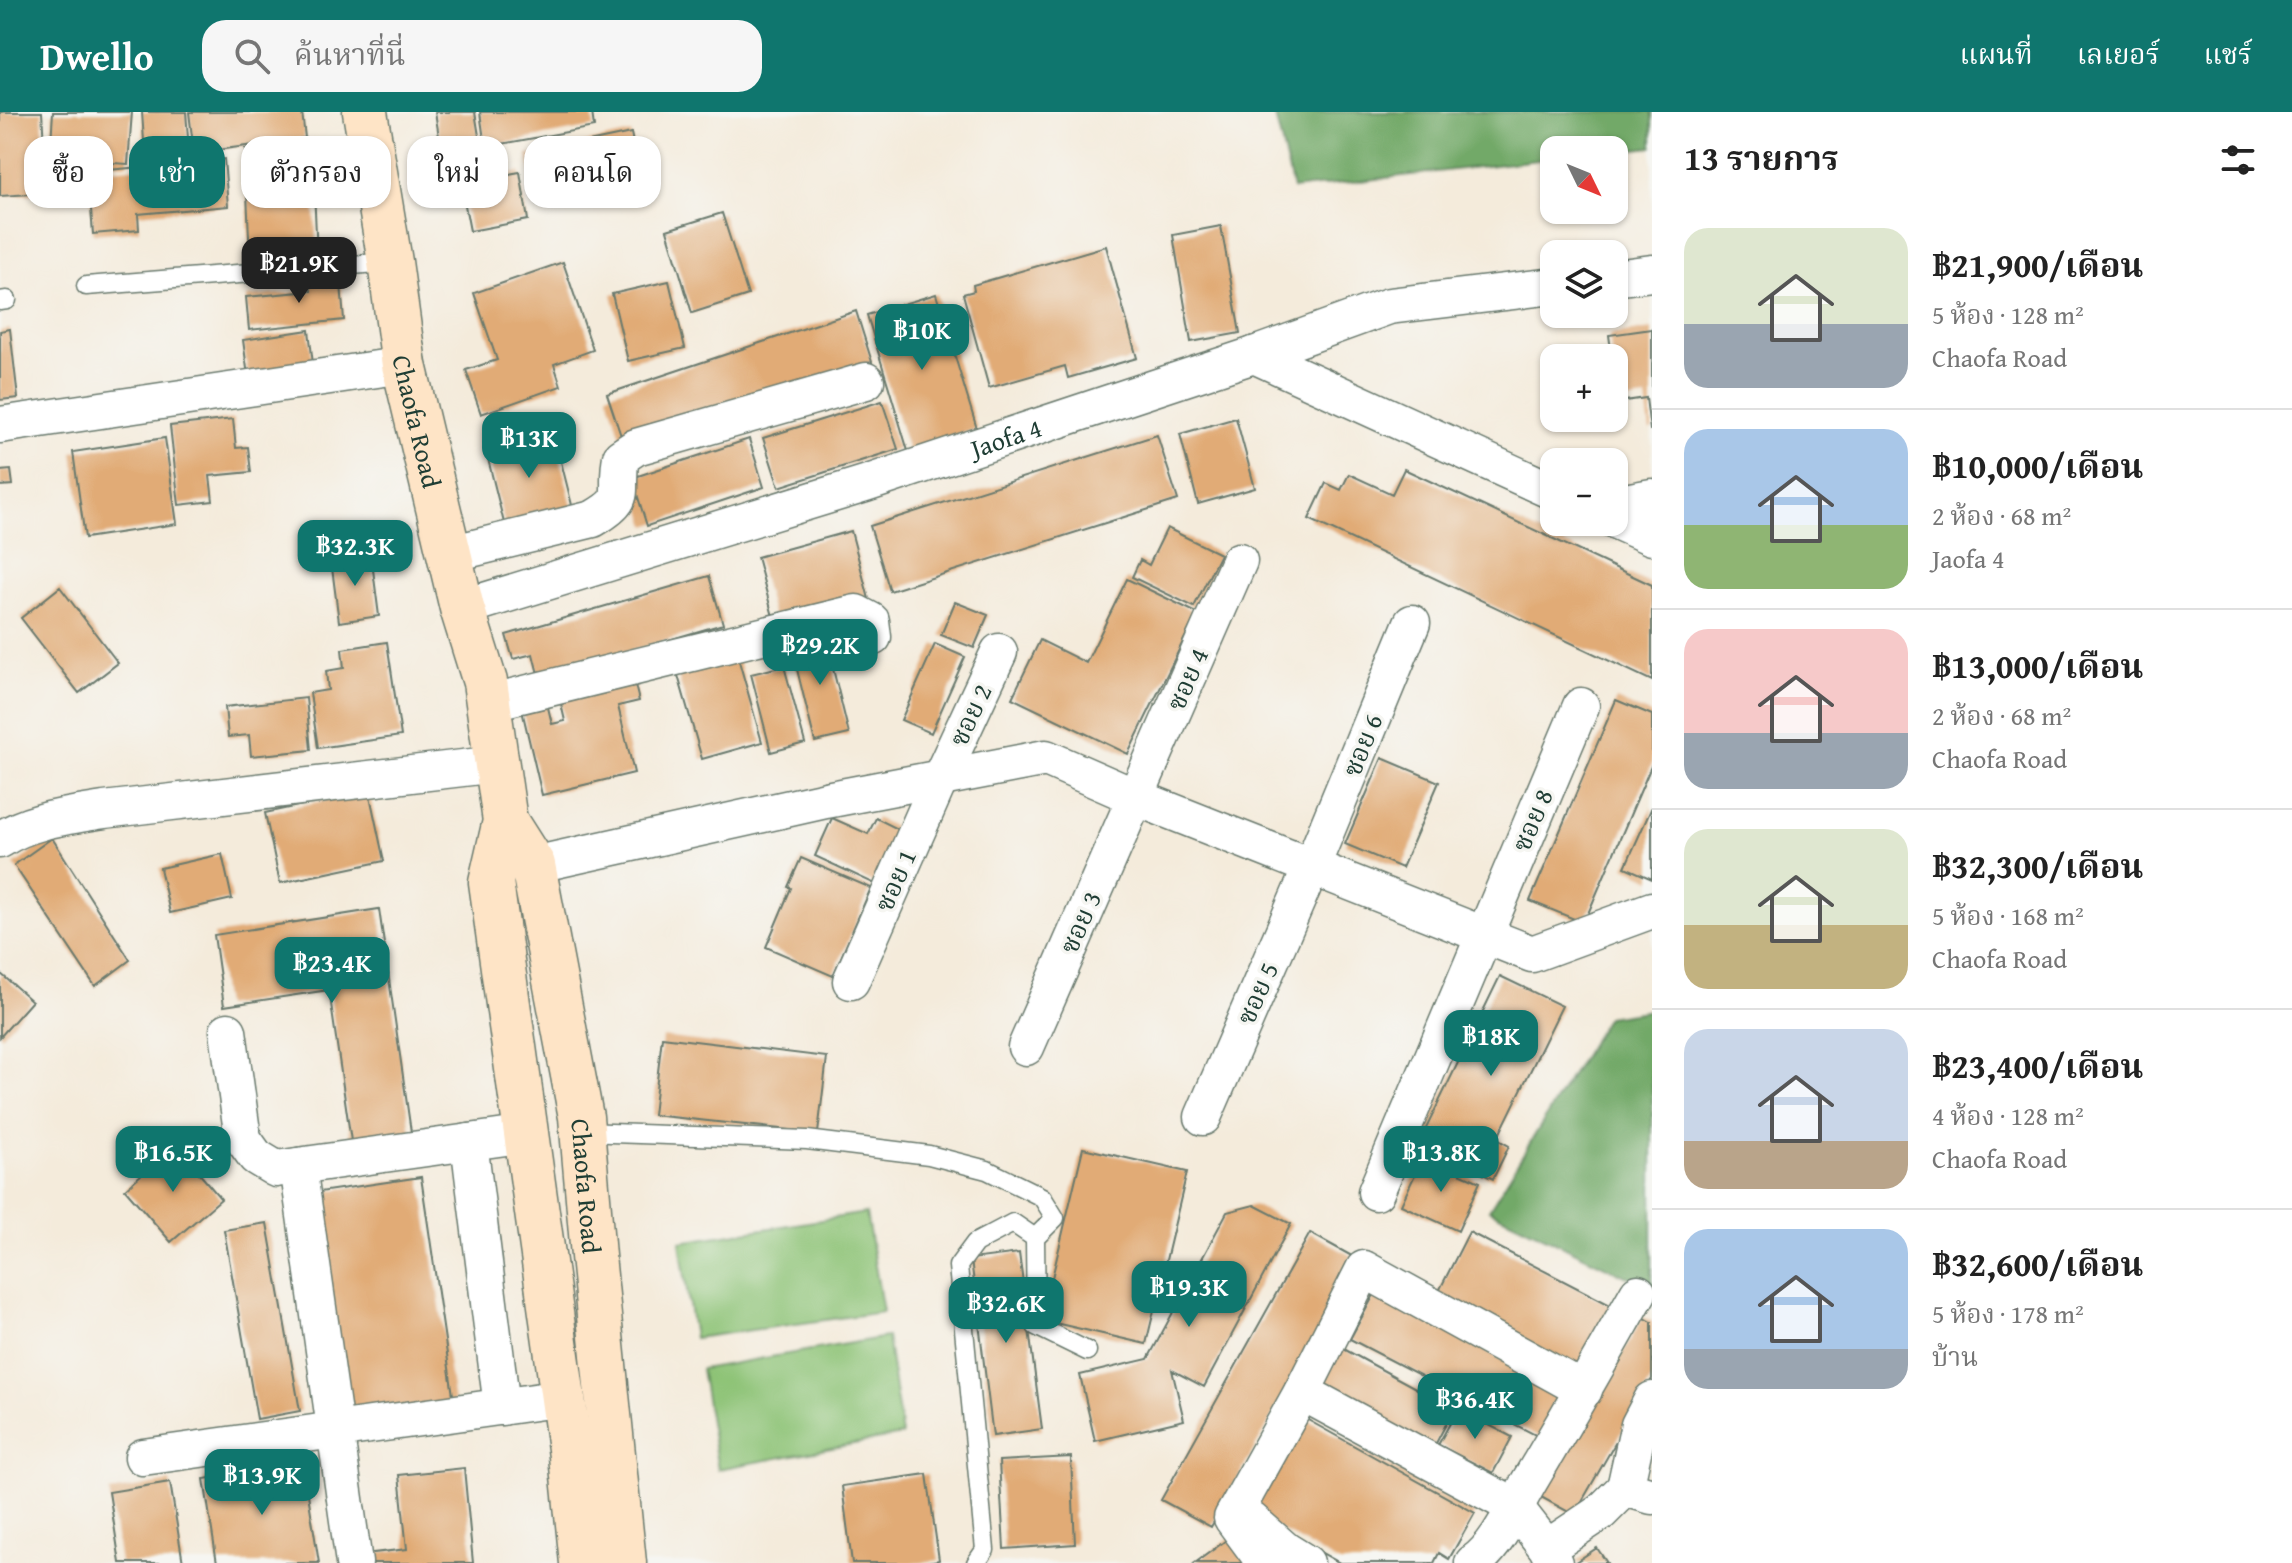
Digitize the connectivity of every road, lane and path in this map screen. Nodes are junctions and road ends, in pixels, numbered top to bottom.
1 (365, 112) edge
2 (390, 262) junction
3 (1652, 273) edge
4 (1628, 276) edge
5 (86, 286) dead end
6 (1540, 288) edge
7 (1254, 355) junction
8 (404, 365) junction
9 (866, 381) dead end
10 (0, 425) edge
11 (1540, 486) edge
12 (1652, 497) edge
13 (1628, 501) edge
14 (1628, 526) edge
15 (1652, 537) edge
16 (450, 554) junction
17 (1239, 561) dead end
18 (462, 608) junction
19 (1412, 623) dead end
20 (873, 637) dead end
21 (999, 652) dead end
22 (488, 703) junction
23 (1581, 706) dead end
24 (497, 764) junction
25 (940, 779) junction
26 (1135, 797) junction
27 (505, 821) junction
28 (0, 840) edge
29 (533, 865) junction
30 (1311, 868) junction
31 (1652, 910) edge
32 (1483, 934) junction
33 (851, 981) dead end
34 (228, 1031) dead end
35 (1026, 1047) dead end
36 (1203, 1117) dead end
37 (583, 1132) junction
38 (527, 1134) junction
39 (469, 1142) junction
40 (298, 1166) junction
41 (1376, 1192) dead end
42 (1035, 1238) junction
43 (1638, 1293) dead end
44 (1087, 1351) dead end
45 (1584, 1390) junction
46 (1302, 1392) junction
47 (563, 1398) junction
48 (1652, 1400) edge
49 (502, 1407) junction
50 (335, 1430) junction
51 (143, 1457) dead end
52 (1638, 1492) edge
53 (1515, 1507) junction
54 (1239, 1508) junction
55 (1551, 1556) edge
56 (354, 1563) edge
57 (582, 1563) edge
58 (624, 1563) edge
59 (976, 1563) edge
60 (1265, 1563) edge
61 (1306, 1563) edge
62 (1473, 1563) edge

1 - 2 main road, Chaofa Road
2 - 5 lane
2 - 8 main road, Chaofa Road
3 - 4 street
6 - 7 street, Jaofa 4
7 - 11 street
7 - 18 street, Jaofa 4
8 - 10 street
8 - 16 main road, Chaofa Road
9 - 16 street
12 - 13 street
14 - 15 street
16 - 18 main road, Chaofa Road
17 - 26 street, ซอย 4
18 - 22 main road, Chaofa Road
19 - 30 street, ซอย 6
20 - 22 street
21 - 25 street, ซอย 2
22 - 24 main road, Chaofa Road
23 - 32 street, ซอย 8
24 - 27 main road, Chaofa Road
24 - 28 street
25 - 26 street
25 - 29 street
25 - 33 street, ซอย 1
26 - 30 street
26 - 35 street, ซอย 3
27 - 29 main road, Chaofa Road
27 - 38 main road, Chaofa Road
29 - 37 main road, Chaofa Road
30 - 32 street
30 - 36 street, ซอย 5
31 - 32 street
32 - 41 street, ซอย 8
34 - 40 street
37 - 42 lane
37 - 58 main road, Chaofa Road
38 - 39 street
38 - 47 main road, Chaofa Road
39 - 40 street
39 - 49 street
40 - 50 street
42 - 44 lane
42 - 59 lane
43 - 45 street
45 - 46 street
45 - 53 street
46 - 53 street
46 - 54 street
47 - 49 street
47 - 57 main road, Chaofa Road
48 - 52 street
49 - 50 street
50 - 51 street
50 - 56 street
52 - 55 street
53 - 55 street
53 - 62 street
54 - 60 street
54 - 61 street

